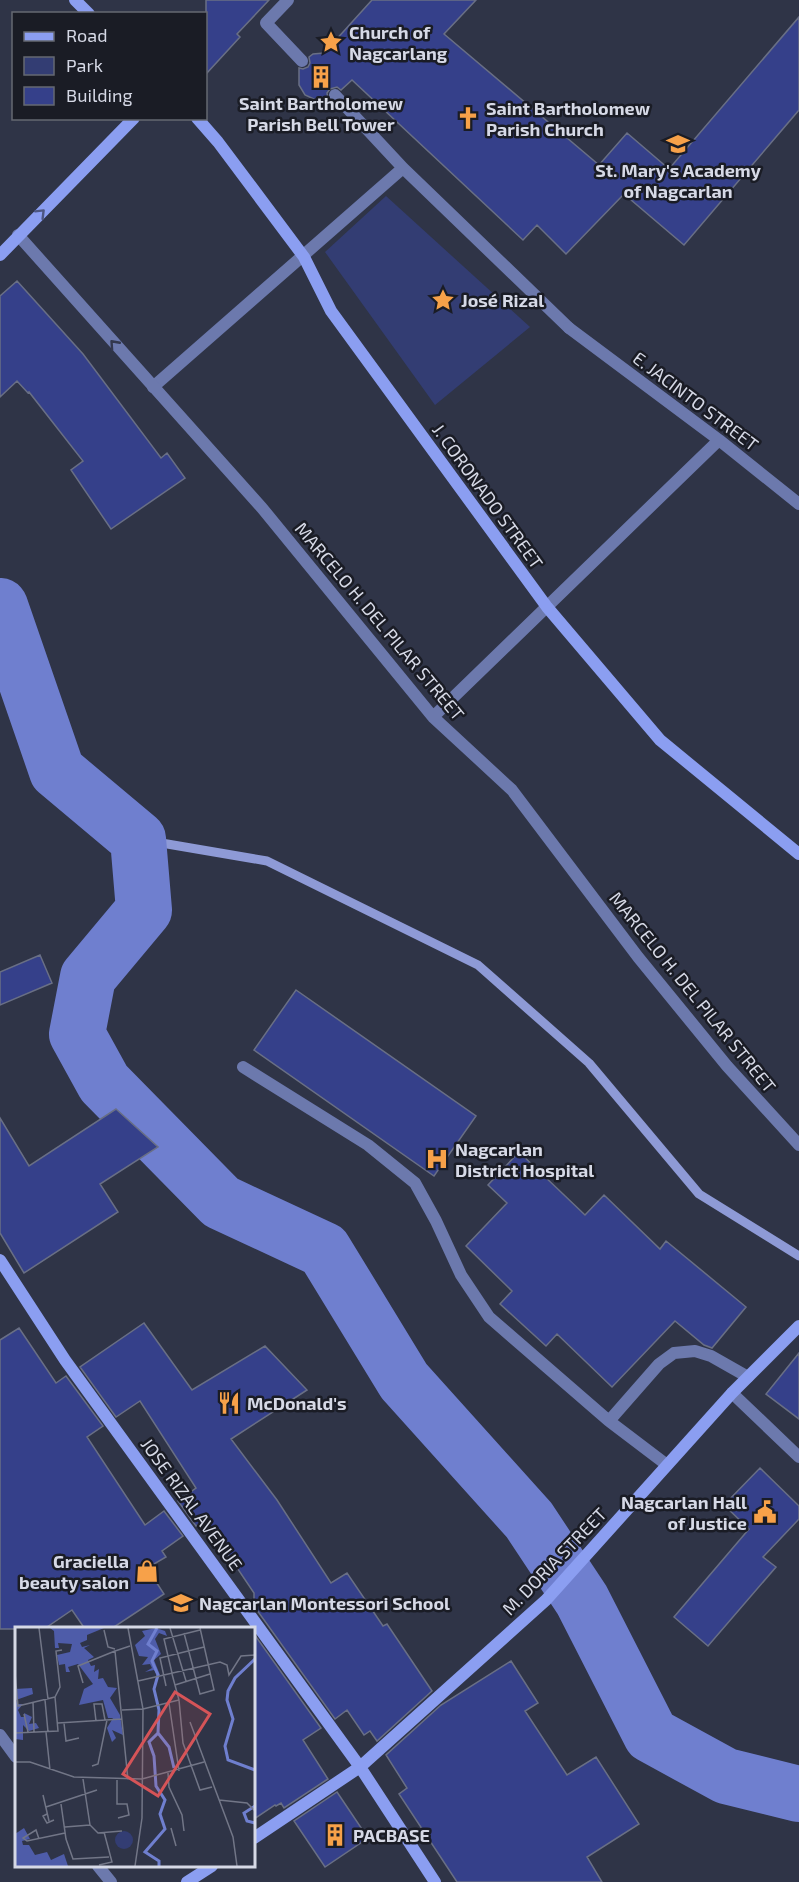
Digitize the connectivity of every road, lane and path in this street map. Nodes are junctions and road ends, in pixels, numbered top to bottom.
1 (75, 0) edge
2 (288, 0) edge
3 (87, 12) edge
4 (302, 61) dead end
5 (335, 96) dead end
6 (132, 120) edge
7 (198, 120) edge
8 (404, 168) junction
9 (18, 236) junction
10 (0, 255) edge
11 (304, 257) junction
12 (153, 387) junction
13 (719, 440) junction
14 (799, 504) edge
15 (547, 607) junction
16 (433, 717) junction
17 (799, 854) edge
18 (243, 1067) dead end
19 (799, 1145) edge
20 (0, 1260) edge
21 (799, 1326) edge
22 (748, 1377) junction
23 (732, 1393) junction
24 (609, 1421) junction
25 (799, 1457) edge
26 (667, 1465) junction
27 (0, 1735) edge
28 (15, 1756) edge
29 (360, 1767) junction
30 (255, 1837) edge
31 (99, 1867) edge
32 (210, 1867) edge
33 (111, 1882) edge
34 (187, 1882) edge
35 (435, 1882) edge

1 - 3 street
2 - 4 street
5 - 8 street, E. JACINTO STREET
9 -> 6 street
7 - 11 street, J. CORONADO STREET
8 - 11 street
8 - 13 street, E. JACINTO STREET
9 - 10 street
12 -> 9 street, MARCELO H. DEL PILAR STREET
11 - 12 street
11 - 15 street, J. CORONADO STREET
12 - 16 street, MARCELO H. DEL PILAR STREET
13 - 14 street, E. JACINTO STREET
13 - 15 street
15 - 16 street
15 - 17 street, J. CORONADO STREET
16 - 19 street, MARCELO H. DEL PILAR STREET
18 - 24 street
20 - 29 street, JOSE RIZAL AVENUE
21 - 22 street, M. DORIA STREET
22 - 23 street, M. DORIA STREET
22 - 24 street
23 - 25 street
23 - 26 street, M. DORIA STREET
24 - 26 street
26 - 29 street, M. DORIA STREET
27 - 28 street
29 - 30 street, M. DORIA STREET
29 - 35 street, JOSE RIZAL AVENUE
31 - 33 street
32 - 34 street

